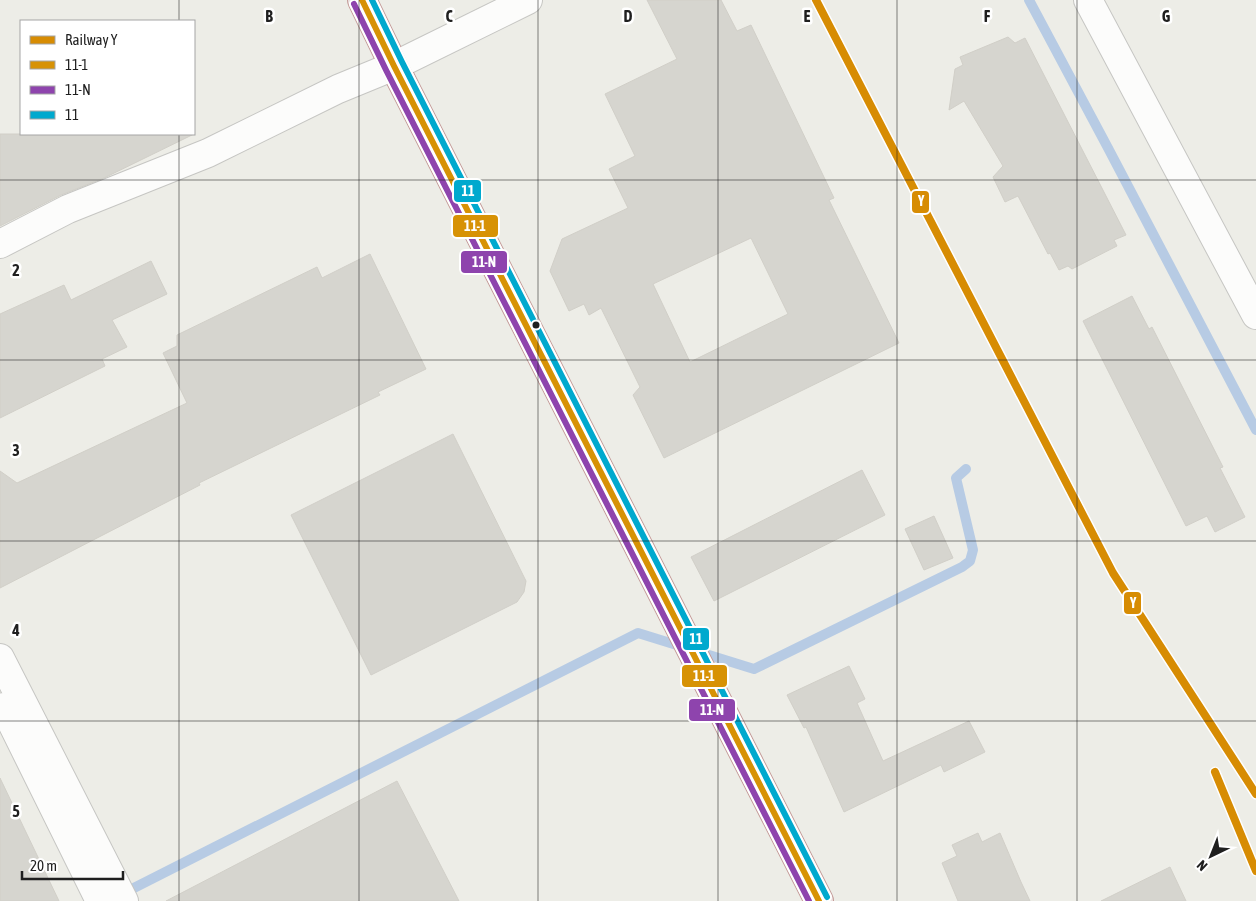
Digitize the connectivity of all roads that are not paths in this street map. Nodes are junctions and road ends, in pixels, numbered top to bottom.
1 (362, 0) edge
2 (528, 0) edge
3 (1088, 0) edge
4 (394, 66) junction
5 (0, 244) edge
6 (1256, 315) edge
7 (0, 658) edge
8 (0, 699) edge
9 (110, 896) edge
10 (819, 901) edge

1 - 4 highway
2 - 4 street
3 - 6 street
4 - 5 street
4 - 10 highway
7 - 9 street
8 - 9 street

